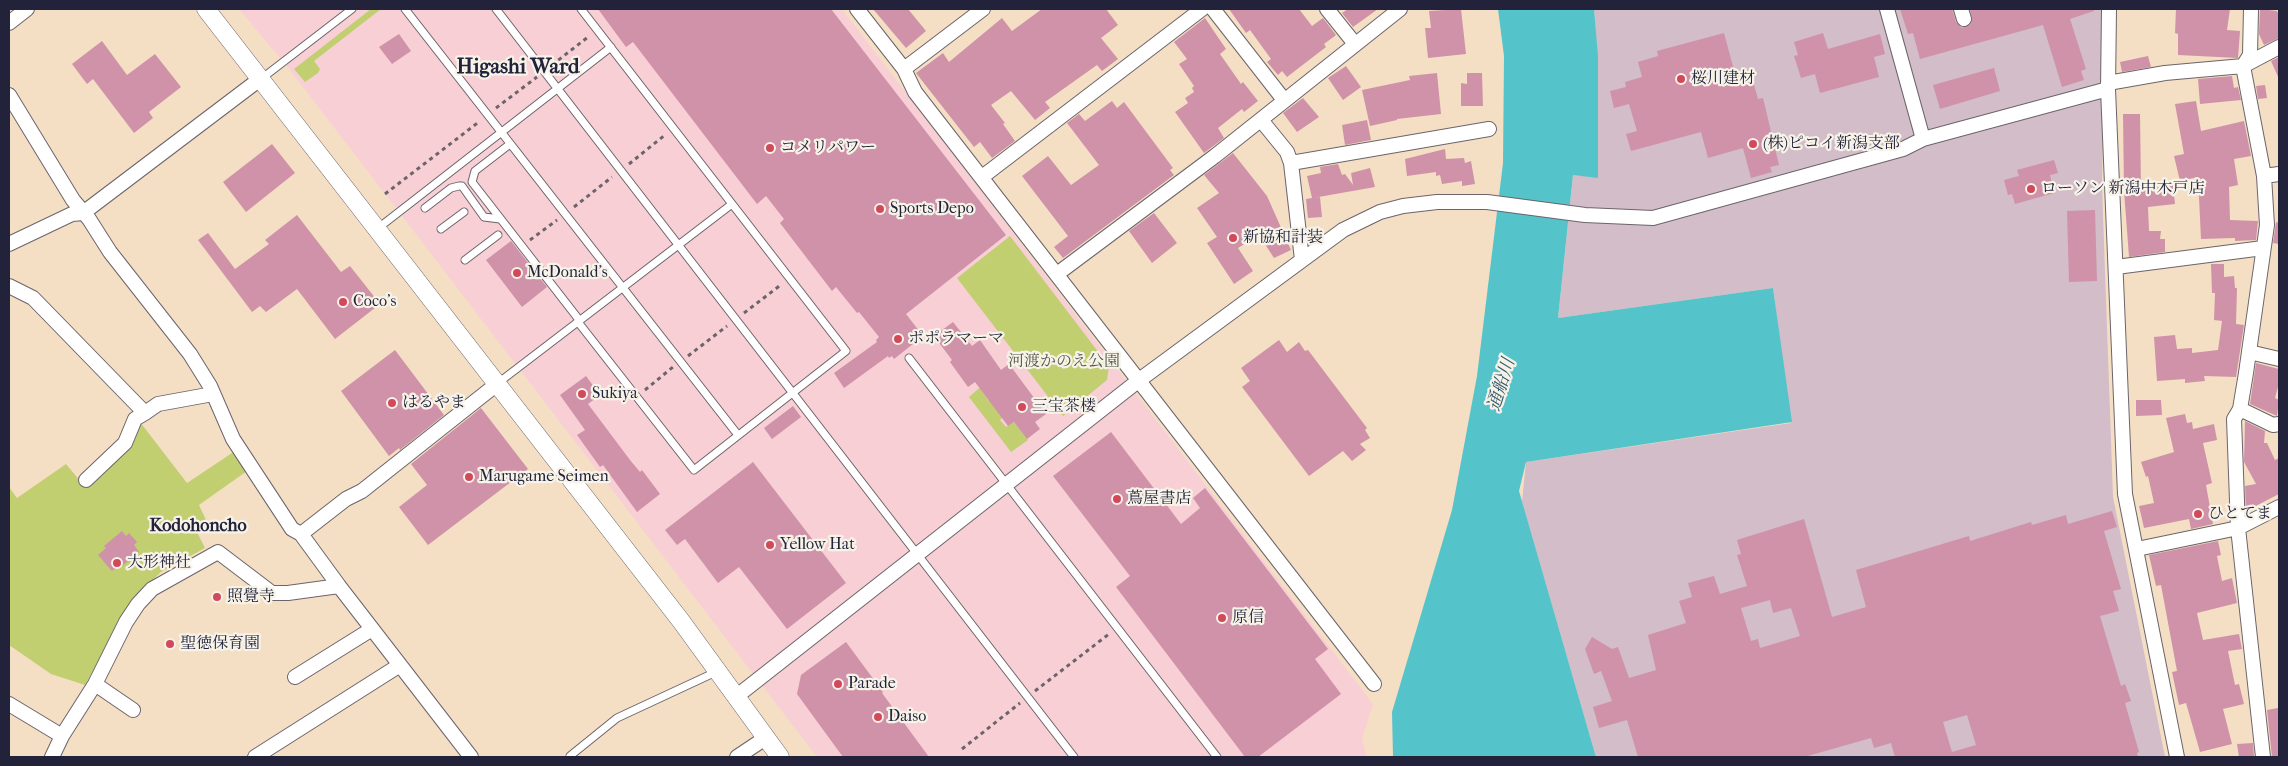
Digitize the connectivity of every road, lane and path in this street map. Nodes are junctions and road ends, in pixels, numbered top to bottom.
1 (28, 9) edge
2 (206, 9) edge
3 (352, 9) edge
4 (405, 9) edge
5 (496, 9) edge
6 (581, 9) edge
7 (857, 9) edge
8 (983, 9) edge
9 (1202, 9) edge
10 (1212, 9) edge
11 (1327, 9) edge
12 (1400, 9) edge
13 (1887, 9) edge
14 (2110, 9) edge
15 (2251, 9) edge
16 (9, 23) edge
17 (1355, 44) junction
18 (2279, 47) edge
19 (611, 48) junction
20 (2243, 66) junction
21 (904, 70) junction
22 (260, 79) junction
23 (2108, 86) junction
24 (557, 89) junction
25 (9, 94) edge
26 (1284, 100) junction
27 (1261, 120) junction
28 (674, 128) junction
29 (1489, 129) dead end
30 (502, 132) junction
31 (1923, 139) junction
32 (510, 144) junction
33 (1290, 163) junction
34 (620, 170) junction
35 (2279, 174) edge
36 (2264, 176) junction
37 (982, 177) junction
38 (732, 204) junction
39 (425, 208) dead end
40 (464, 212) dead end
41 (83, 213) junction
42 (565, 213) junction
43 (500, 219) junction
44 (377, 229) junction
45 (441, 229) dead end
46 (498, 235) dead end
47 (9, 244) edge
48 (526, 244) dead end
49 (678, 245) junction
50 (2263, 248) junction
51 (465, 260) dead end
52 (1302, 260) junction
53 (2116, 267) junction
54 (1057, 274) junction
55 (790, 278) junction
56 (9, 286) edge
57 (623, 288) junction
58 (735, 320) junction
59 (579, 321) junction
60 (2249, 352) junction
61 (909, 358) dead end
62 (2279, 359) edge
63 (680, 362) junction
64 (1138, 381) junction
65 (497, 384) junction
66 (792, 393) junction
67 (213, 394) junction
68 (636, 396) junction
69 (2240, 409) junction
70 (144, 413) junction
71 (2279, 424) edge
72 (738, 435) junction
73 (86, 480) dead end
74 (1007, 484) junction
75 (2279, 506) edge
76 (2238, 528) junction
77 (301, 534) junction
78 (2137, 549) junction
79 (917, 554) junction
80 (339, 586) junction
81 (1117, 628) junction
82 (372, 629) junction
83 (400, 665) junction
84 (718, 670) junction
85 (295, 677) dead end
86 (95, 684) junction
87 (1374, 684) dead end
88 (737, 696) junction
89 (1028, 697) junction
90 (9, 704) edge
91 (133, 710) dead end
92 (62, 736) junction
93 (767, 737) junction
94 (962, 749) dead end
95 (465, 755) edge
96 (570, 756) edge
97 (52, 757) edge
98 (255, 757) edge
99 (737, 757) edge
100 (780, 757) edge
101 (1074, 757) edge
102 (1216, 757) edge
103 (2177, 757) edge
104 (2263, 757) edge

1 - 16 street
2 - 22 street
3 - 22 lane
4 - 30 lane
5 - 24 lane
6 - 19 lane
7 - 21 street
8 - 21 street
9 - 37 street
10 - 26 street
11 - 17 street
12 - 17 street
13 - 31 street
14 - 23 street
15 - 20 street
17 - 26 street
18 - 20 street
19 - 24 lane
19 - 28 lane
20 - 23 street
20 - 36 street
21 - 37 street
22 - 41 street
22 - 44 street
23 - 31 street
23 - 53 street
24 - 30 lane
24 - 34 lane
25 - 41 street
26 - 27 street
27 - 33 street
27 - 54 street
28 - 34 path
28 - 38 lane
29 - 33 street
30 - 32 lane
30 - 44 lane
31 - 52 street
32 - 42 lane
32 - 43 lane
33 - 52 street
34 - 42 path
34 - 49 lane
35 - 36 street
36 - 50 street
37 - 54 street
38 - 49 lane
38 - 55 lane
39 - 43 lane
40 - 45 lane
41 - 47 street
41 - 67 street
42 - 48 path
42 - 57 lane
43 - 59 lane
44 - 65 street
46 - 51 lane
49 - 57 lane
49 - 58 lane
50 - 53 street
50 - 60 street
52 - 64 street
53 - 78 street
54 - 64 street
55 - 58 path
55 - 66 lane
56 - 70 street
57 - 59 lane
57 - 63 lane
58 - 63 path
58 - 66 lane
59 - 65 lane
59 - 68 lane
60 - 62 street
60 - 69 street
61 - 74 lane
63 - 68 path
63 - 72 lane
64 - 74 street
64 - 87 street
65 - 77 street
65 - 84 street
66 - 72 lane
66 - 79 lane
67 - 70 street
67 - 77 street
68 - 72 lane
69 - 71 street
69 - 76 street
70 - 73 street
74 - 79 street
74 - 81 lane
75 - 76 street
76 - 78 street
76 - 104 street
77 - 80 street
78 - 103 street
79 - 88 street
79 - 89 lane
80 - 82 street
80 - 86 street
81 - 89 path
81 - 102 lane
82 - 83 street
82 - 85 street
83 - 95 street
83 - 98 street
84 - 88 street
84 - 96 lane
86 - 91 street
86 - 92 street
88 - 93 street
89 - 94 path
89 - 101 lane
90 - 92 street
92 - 97 street
93 - 99 street
93 - 100 street

